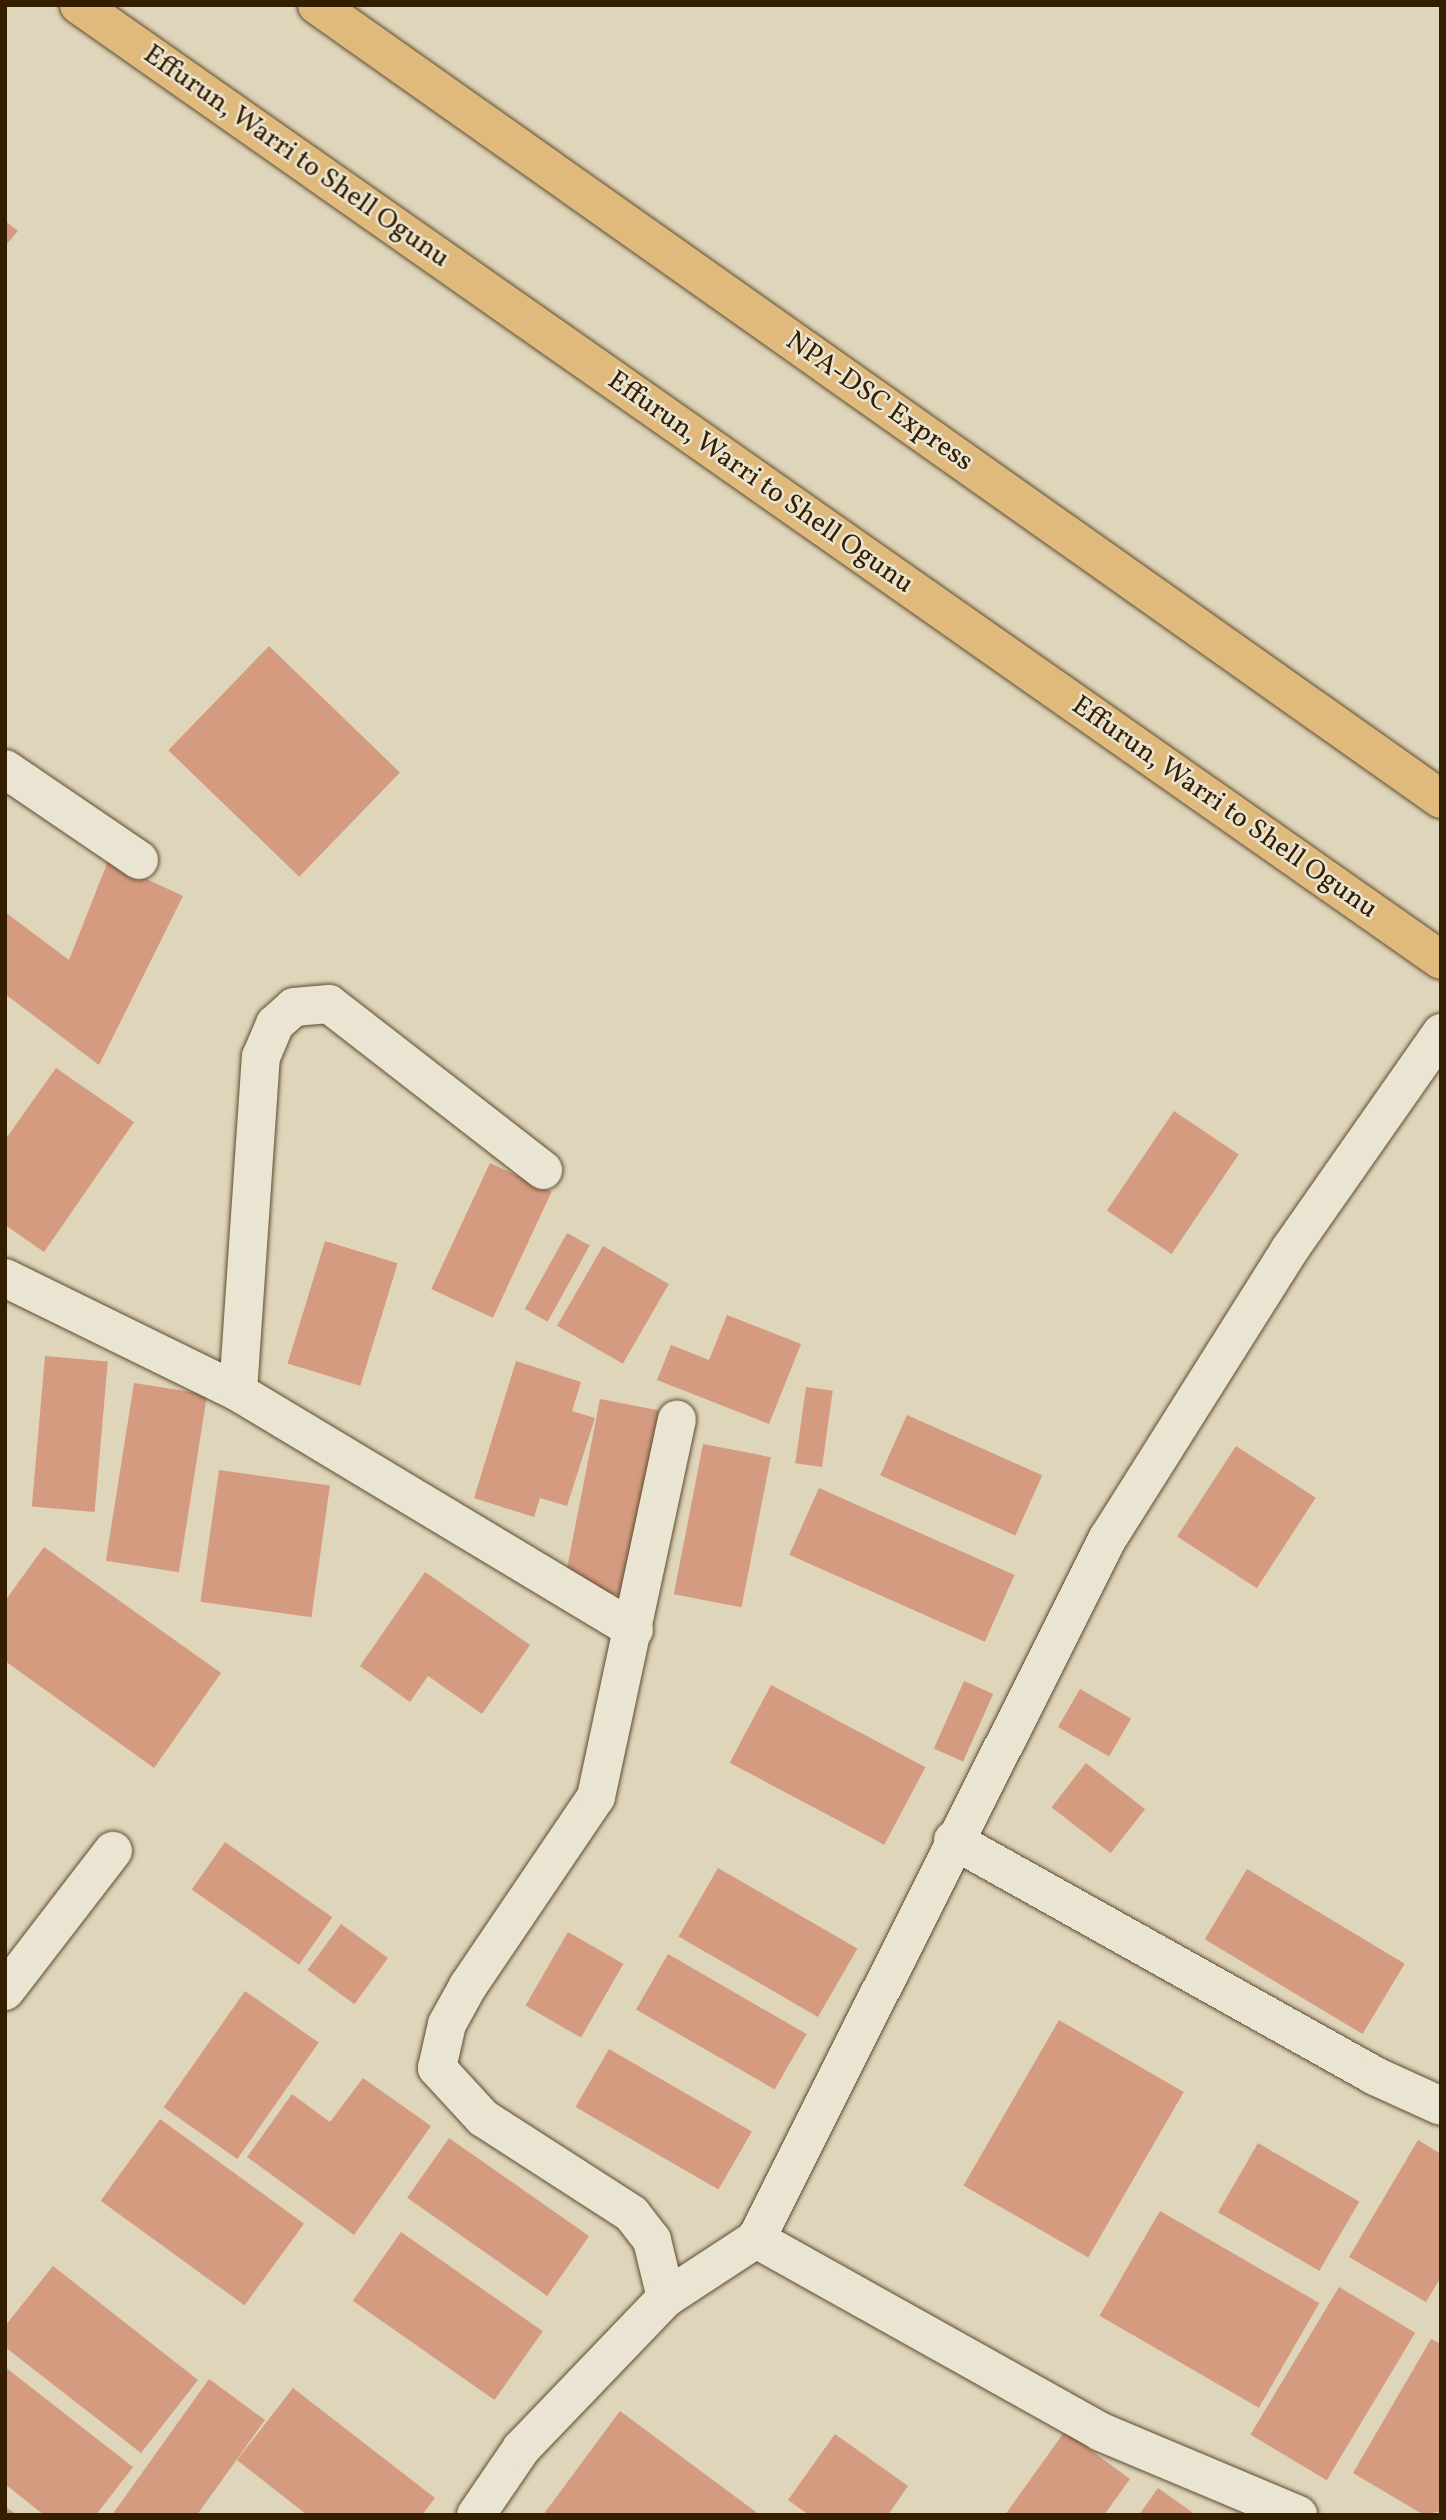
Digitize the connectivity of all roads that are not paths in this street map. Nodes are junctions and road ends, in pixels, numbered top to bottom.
1 (79, 5) edge
2 (317, 5) edge
3 (5, 769) edge
4 (1441, 799) edge
5 (139, 860) dead end
6 (1441, 961) edge
7 (1441, 1033) edge
8 (543, 1170) dead end
9 (5, 1278) edge
10 (238, 1392) junction
11 (677, 1420) dead end
12 (635, 1630) junction
13 (953, 1840) junction
14 (113, 1851) dead end
15 (5, 1992) edge
16 (1441, 2106) edge
17 (756, 2239) junction
18 (666, 2298) junction
19 (476, 2515) edge
20 (1298, 2515) edge

1 - 6 main road, Effurun, Warri to Shell Ogunu
2 - 4 main road, NPA-DSC Express
3 - 5 street
7 - 13 street
8 - 10 street
9 - 10 street
10 - 12 street
11 - 12 street
12 - 18 street
13 - 16 street
13 - 17 street
14 - 15 street
17 - 18 street
17 - 20 street
18 - 19 street

